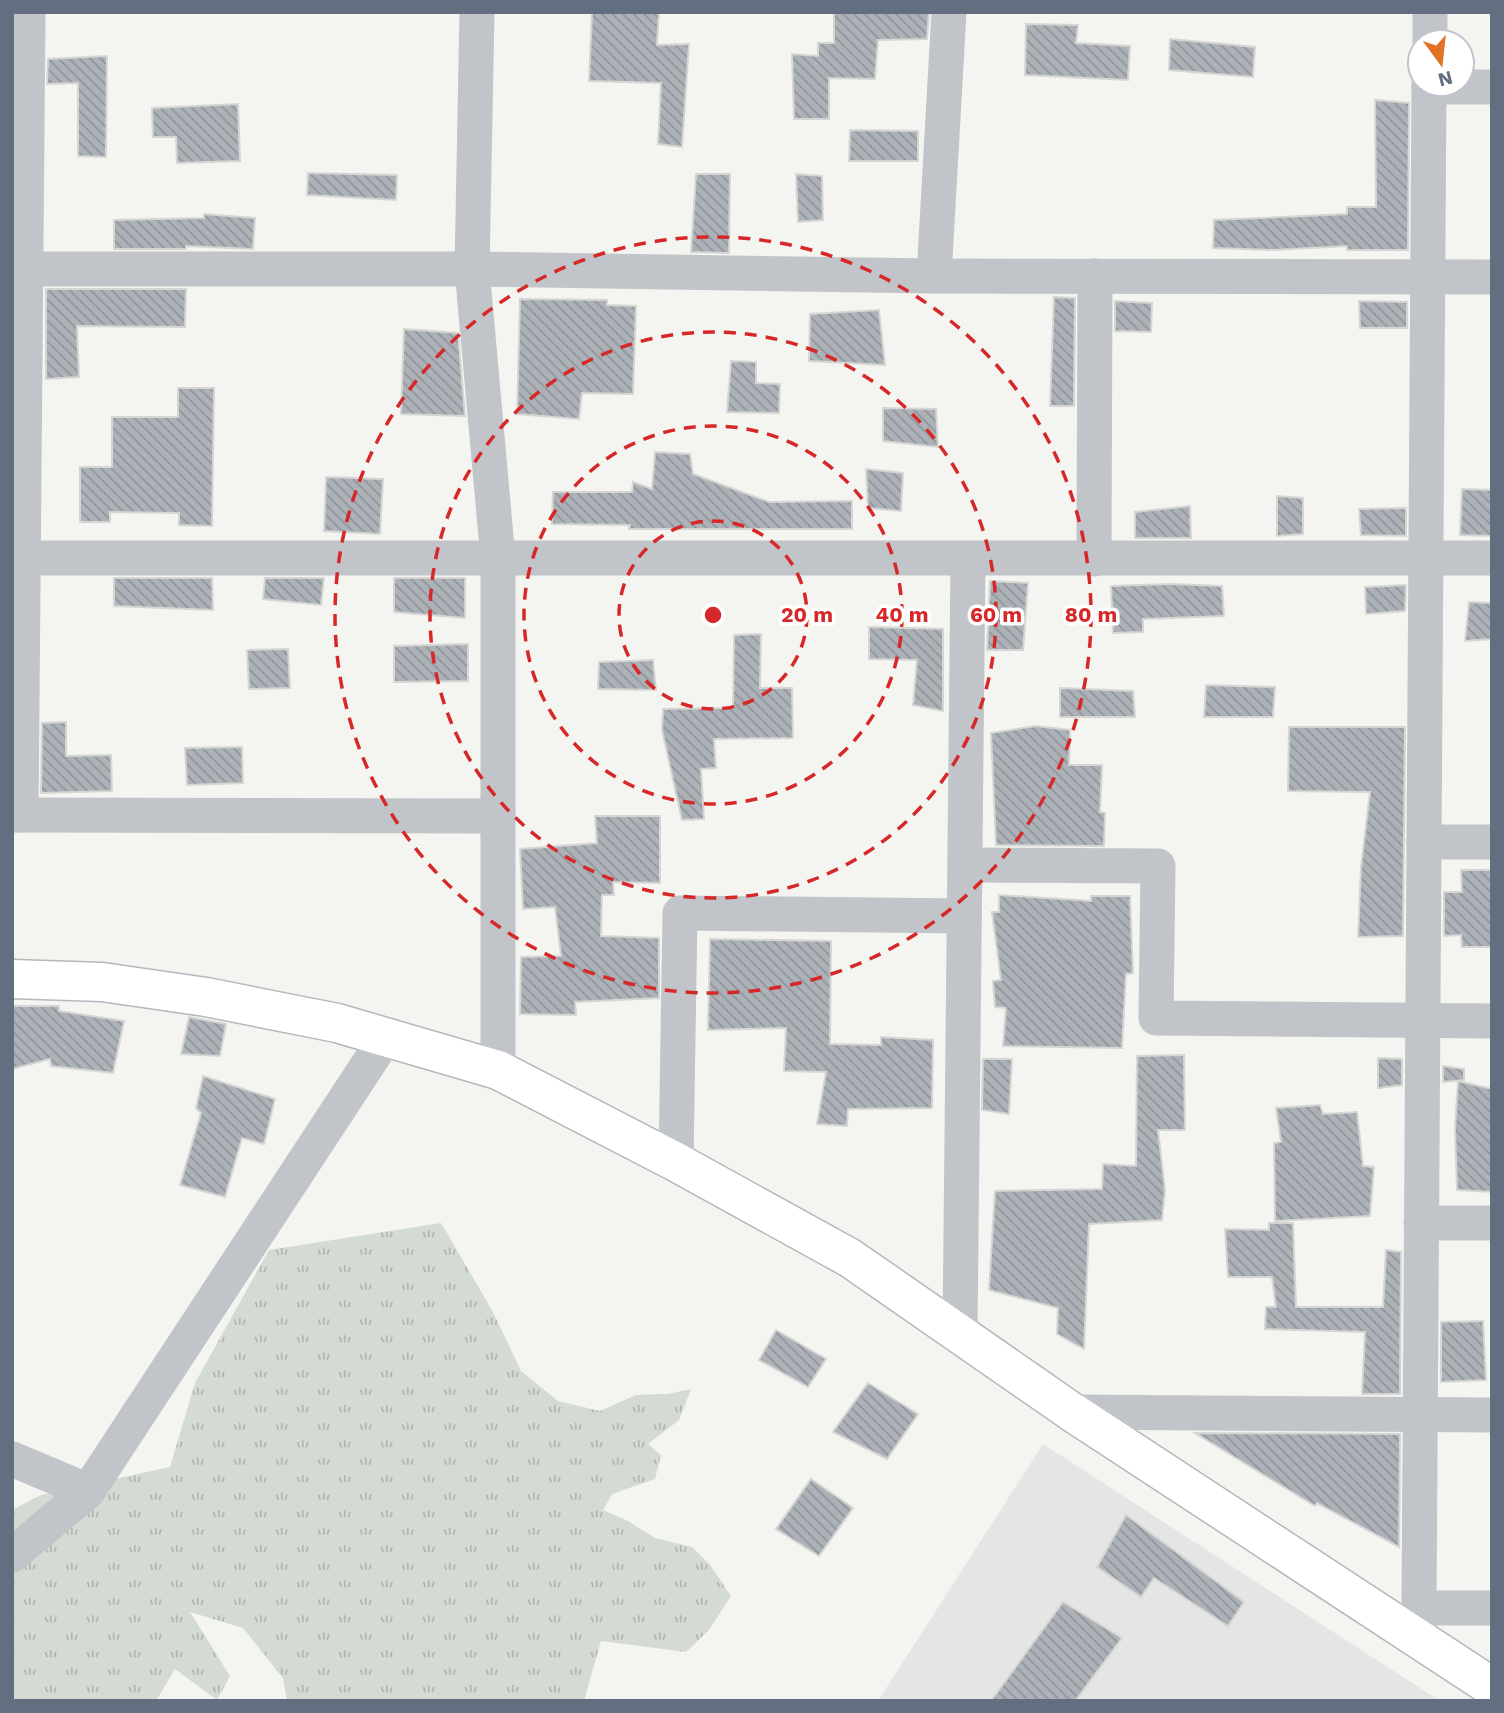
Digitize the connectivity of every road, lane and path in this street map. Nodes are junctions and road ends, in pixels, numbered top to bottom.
1 (28, 12) edge
2 (477, 12) edge
3 (949, 12) edge
4 (1429, 98) edge
5 (472, 269) junction
6 (934, 276) junction
7 (1096, 276) junction
8 (1428, 276) junction
9 (21, 277) edge
10 (1492, 277) edge
11 (18, 558) edge
12 (1426, 558) junction
13 (1492, 558) edge
14 (498, 559) junction
15 (968, 559) junction
16 (1094, 559) junction
17 (17, 816) edge
18 (498, 817) junction
19 (1424, 842) junction
20 (1492, 842) edge
21 (965, 864) junction
22 (964, 916) junction
23 (12, 979) edge
24 (1423, 1020) junction
25 (1492, 1021) edge
26 (386, 1037) junction
27 (498, 1070) junction
28 (676, 1162) junction
29 (1421, 1223) junction
30 (1492, 1223) edge
31 (960, 1332) junction
32 (1072, 1412) junction
33 (1420, 1415) junction
34 (1492, 1415) edge
35 (12, 1458) edge
36 (88, 1491) junction
37 (12, 1555) edge
38 (1492, 1608) edge
39 (1417, 1623) junction
40 (1492, 1687) edge

1 - 9 street
2 - 5 street
3 - 6 street
4 - 8 street
5 - 6 street
5 - 9 street
5 - 14 street
6 - 7 street
7 - 8 street
7 - 16 street
8 - 10 street
8 - 12 street
9 - 11 street
11 - 14 street
11 - 17 street
12 - 13 street
12 - 16 street
12 - 19 street
14 - 15 street
14 - 18 street
15 - 16 street
15 - 21 street
17 - 18 street
18 - 27 street
19 - 20 street
19 - 24 street
21 - 22 street
21 - 24 street
22 - 28 street
22 - 31 street
23 - 26 street
24 - 25 street
24 - 29 street
26 - 27 street
26 - 36 street
27 - 28 street
28 - 31 street
29 - 30 street
29 - 33 street
31 - 32 street
32 - 33 street
32 - 39 street
33 - 34 street
33 - 39 street
35 - 36 street
36 - 37 street
38 - 39 street
39 - 40 street

